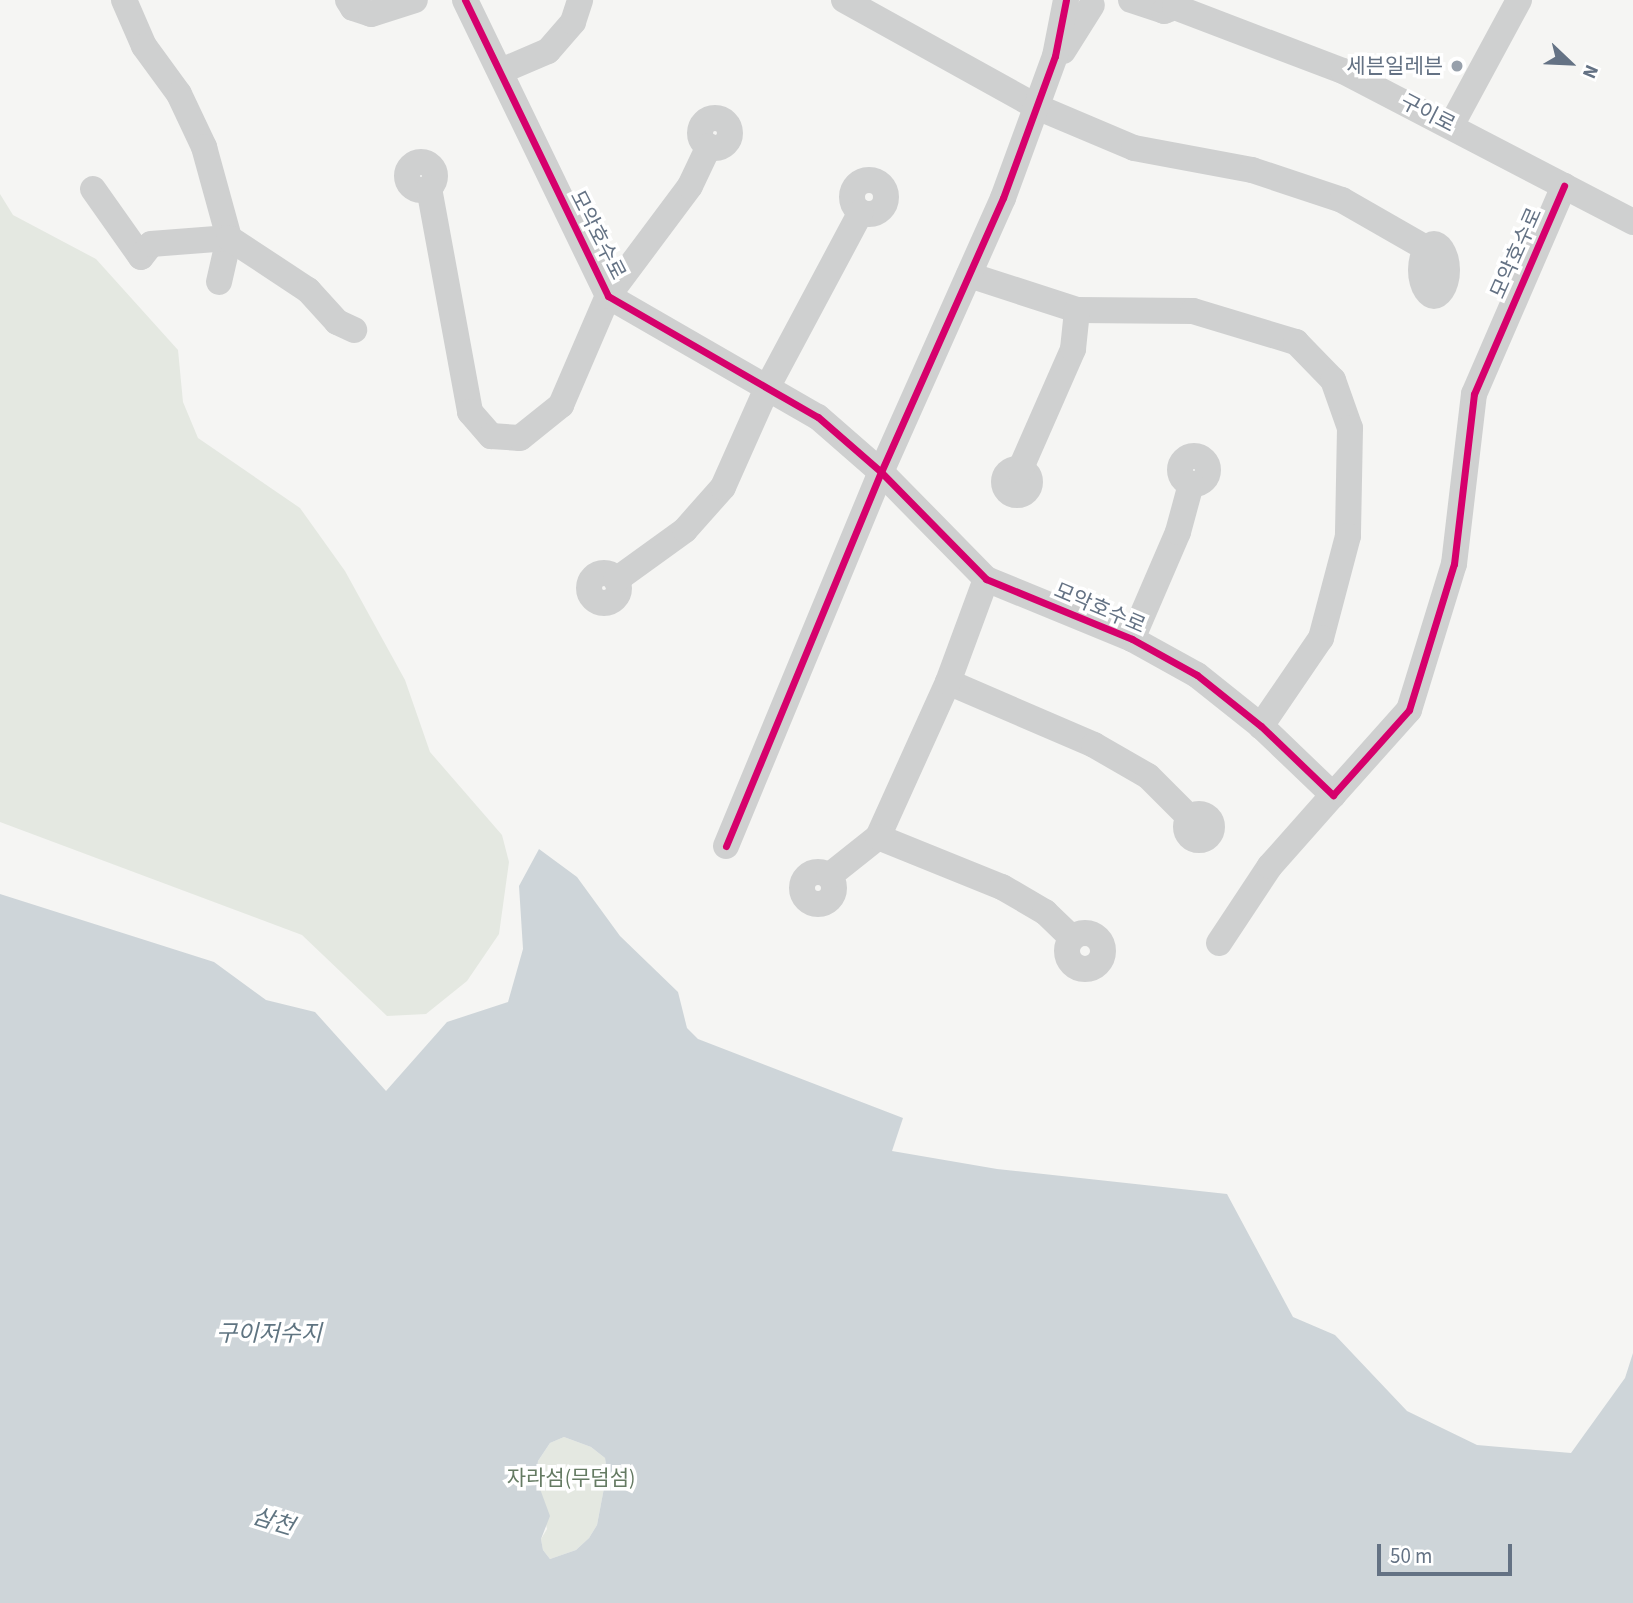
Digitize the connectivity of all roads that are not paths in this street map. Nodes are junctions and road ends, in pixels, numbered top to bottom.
1 (124, 0) edge
2 (348, 0) edge
3 (415, 0) edge
4 (465, 0) edge
5 (580, 0) edge
6 (844, 0) edge
7 (1066, 0) edge
8 (1131, 0) edge
9 (1519, 0) edge
10 (1094, 2) edge
11 (1175, 3) edge
12 (1055, 56) junction
13 (501, 71) junction
14 (1037, 107) junction
15 (1452, 124) junction
16 (709, 146) dead end
17 (1564, 186) junction
18 (429, 188) dead end
19 (93, 189) dead end
20 (861, 212) dead end
21 (1633, 222) edge
22 (229, 238) junction
23 (1424, 247) dead end
24 (969, 275) junction
25 (219, 282) dead end
26 (608, 296) junction
27 (1077, 310) junction
28 (354, 330) dead end
29 (768, 386) junction
30 (1020, 470) dead end
31 (881, 472) junction
32 (1191, 484) dead end
33 (986, 579) junction
34 (616, 580) dead end
35 (1132, 639) junction
36 (948, 682) junction
37 (1261, 726) junction
38 (1333, 795) junction
39 (1189, 817) dead end
40 (878, 837) junction
41 (726, 846) dead end
42 (829, 876) dead end
43 (1072, 938) dead end
44 (1219, 943) dead end

1 - 22 street
2 - 3 street
4 - 13 street, 모악호수로
5 - 13 street
6 - 14 street
7 - 12 street
8 - 11 street, 구이로
9 - 15 street
10 - 12 street
11 - 15 street, 구이로
12 - 14 street
13 - 26 street, 모악호수로
14 - 23 street
14 - 24 street
15 - 17 street, 구이로
16 - 26 street
17 - 21 street, 구이로
17 - 38 street, 모악호수로
18 - 26 street
19 - 22 street
20 - 29 street
22 - 25 street
22 - 28 street
24 - 27 street
24 - 31 street
26 - 29 street, 모악호수로
27 - 30 street
27 - 37 street
29 - 31 street, 모악호수로
29 - 34 street
31 - 33 street, 모악호수로
31 - 41 street
32 - 35 street
33 - 35 street, 모악호수로
33 - 36 street
35 - 37 street, 모악호수로
36 - 39 street
36 - 40 street
37 - 38 street, 모악호수로
38 - 44 street
40 - 42 street
40 - 43 street

